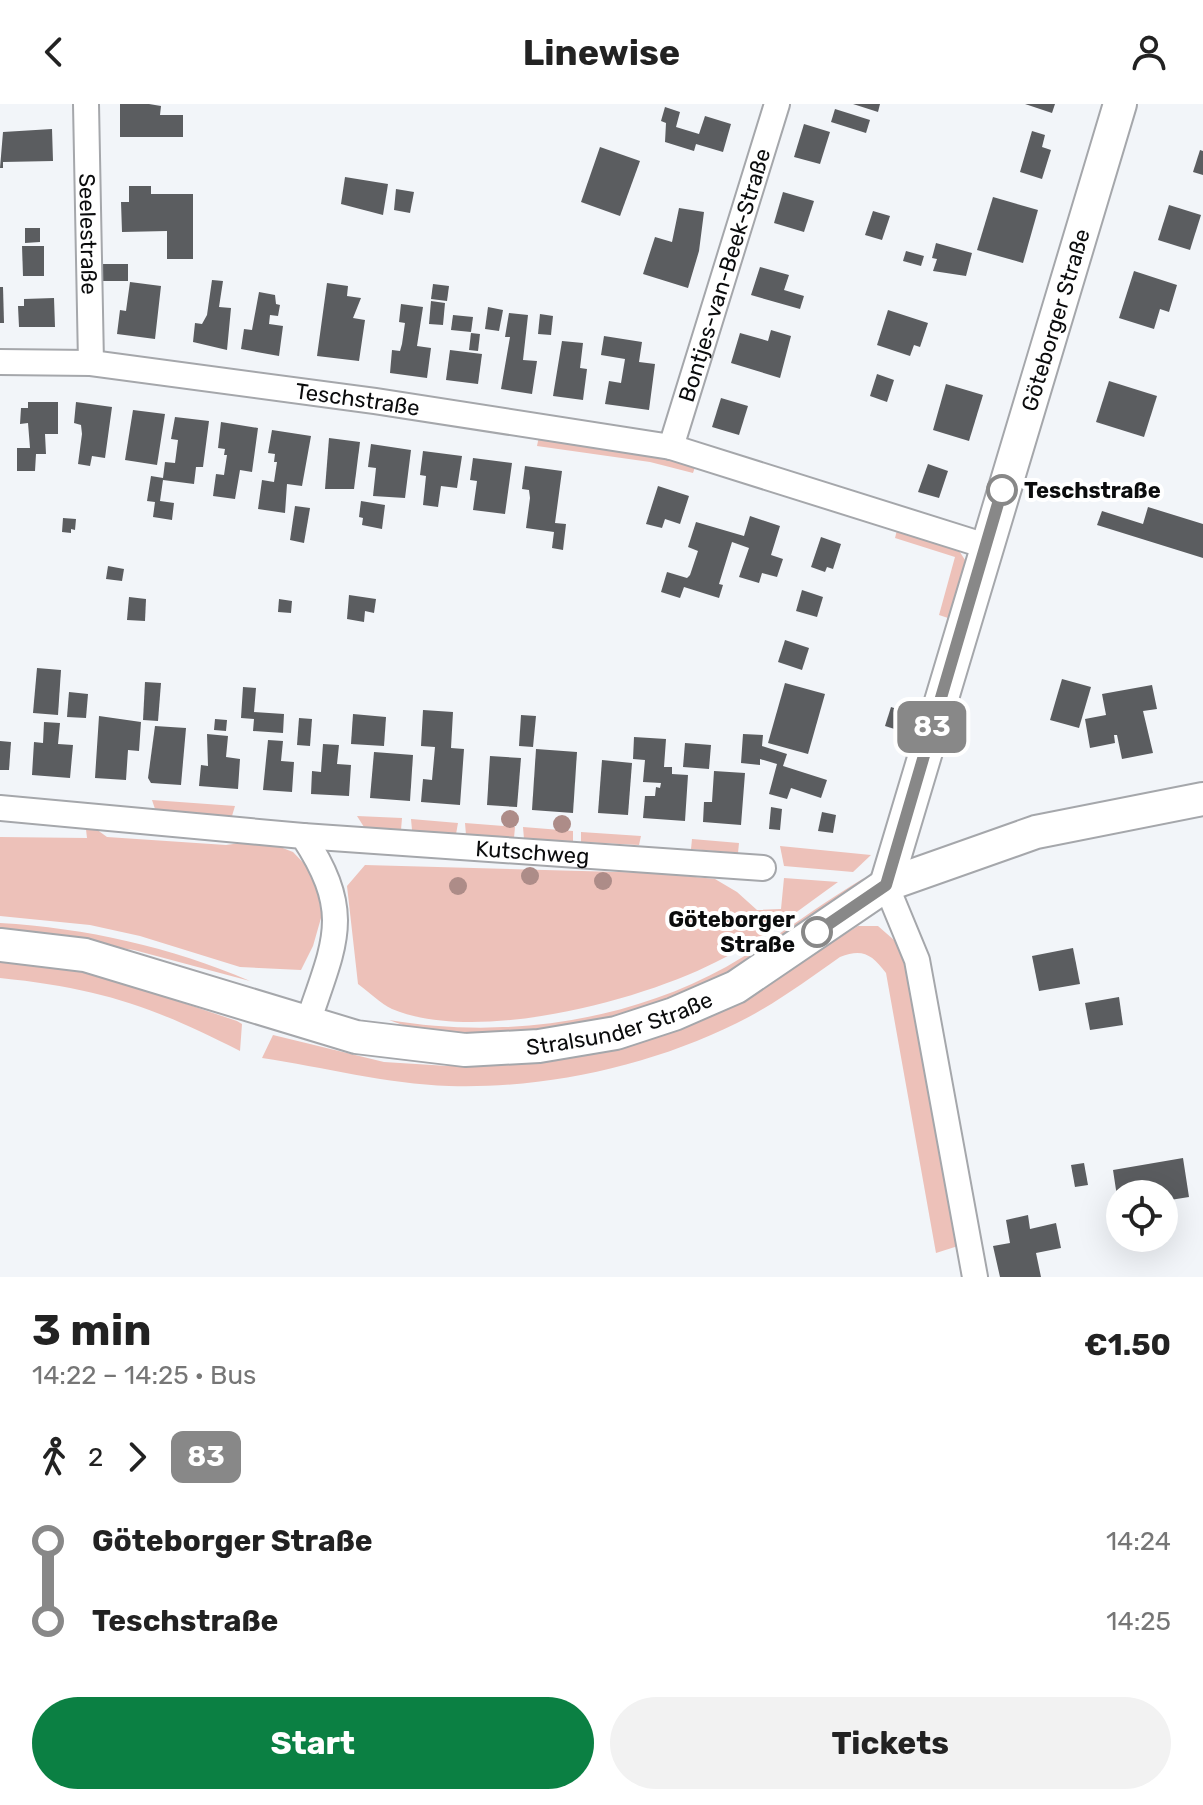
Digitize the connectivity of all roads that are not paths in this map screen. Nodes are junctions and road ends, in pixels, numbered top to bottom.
1 (86, 104) edge
2 (777, 104) edge
3 (1120, 104) edge
4 (0, 362) edge
5 (91, 363) junction
6 (671, 447) junction
7 (986, 546) junction
8 (1203, 799) edge
9 (0, 808) edge
10 (303, 836) junction
11 (763, 868) dead end
12 (886, 885) junction
13 (0, 945) edge
14 (308, 1022) junction
15 (975, 1277) edge

1 - 5 street, Seelestraße
2 - 6 street, Bontjes-van-Beek-Straße
3 - 7 street, Göteborger Straße
4 - 5 street, Teschstraße
5 - 6 street, Teschstraße
6 - 7 street, Teschstraße
7 - 12 street, Göteborger Straße
8 - 12 street, Stralsunder Straße
9 - 10 street, Kutschweg
10 - 11 street, Kutschweg
10 - 14 street
12 - 14 street, Stralsunder Straße
12 - 15 street
13 - 14 street, Stralsunder Straße

